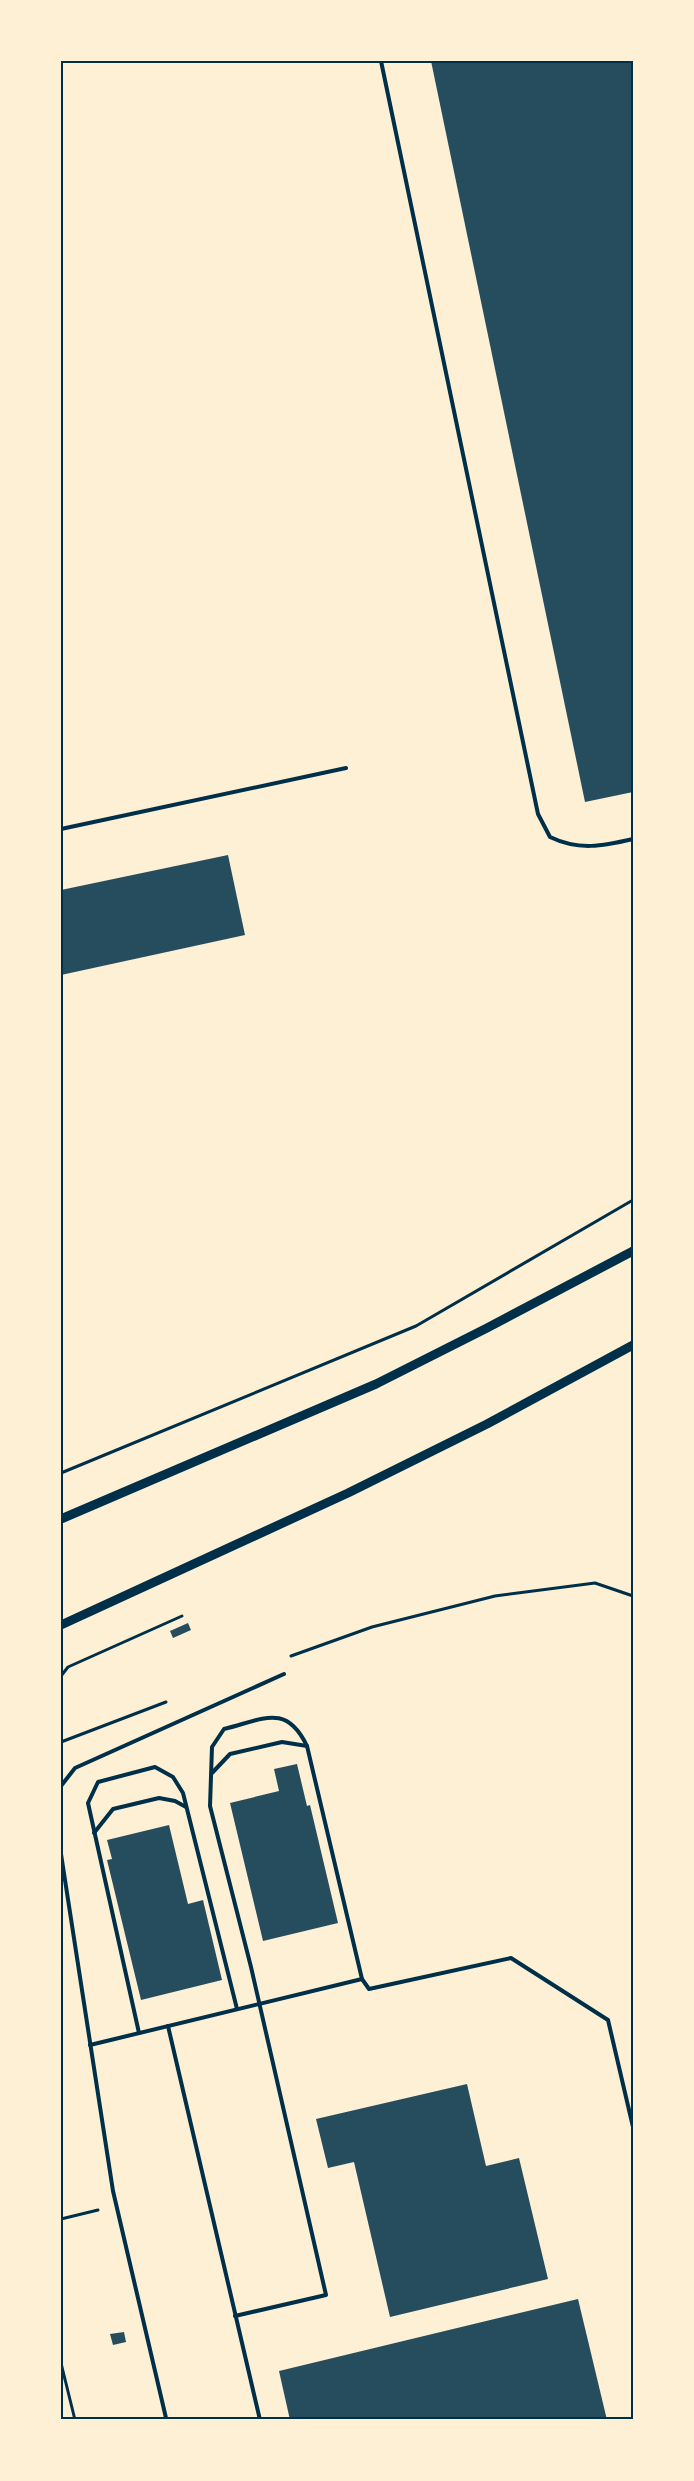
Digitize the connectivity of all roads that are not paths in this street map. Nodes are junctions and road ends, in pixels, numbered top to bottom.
1 (381, 61) edge
2 (346, 768) dead end
3 (61, 830) edge
4 (633, 839) edge
5 (633, 1251) edge
6 (633, 1345) edge
7 (61, 1519) edge
8 (61, 1625) edge
9 (284, 1674) dead end
10 (307, 1746) junction
11 (211, 1773) junction
12 (61, 1786) edge
13 (186, 1807) junction
14 (94, 1833) junction
15 (61, 1854) edge
16 (362, 1979) junction
17 (259, 2004) junction
18 (237, 2009) junction
19 (168, 2026) junction
20 (139, 2033) junction
21 (90, 2045) junction
22 (633, 2127) edge
23 (236, 2316) junction
24 (166, 2418) dead end
25 (260, 2420) edge

1 - 4 lane
2 - 3 lane
5 - 7 street
6 - 8 street
9 - 12 lane
10 - 11 lane
10 - 11 lane
10 - 16 lane
11 - 17 lane
13 - 14 lane
13 - 14 lane
13 - 18 lane
14 - 20 lane
15 - 21 lane
16 - 17 lane
16 - 22 lane
17 - 18 lane
17 - 23 lane
18 - 19 lane
19 - 20 lane
19 - 23 lane
20 - 21 lane
21 - 24 lane
23 - 25 lane

